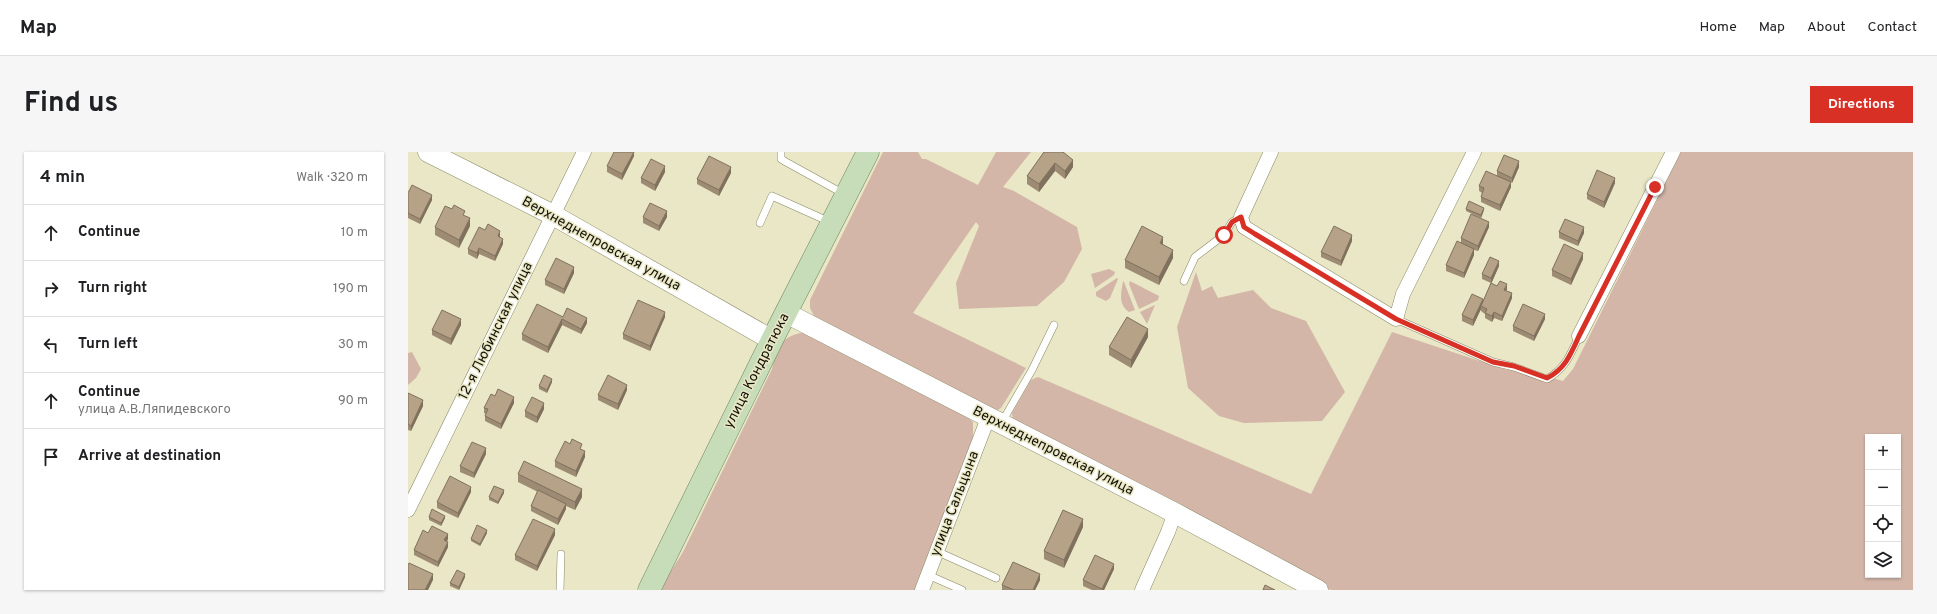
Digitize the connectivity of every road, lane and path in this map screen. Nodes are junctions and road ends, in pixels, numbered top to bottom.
1 (428, 152) edge
2 (584, 152) edge
3 (780, 152) edge
4 (868, 152) edge
5 (1271, 152) edge
6 (1474, 152) edge
7 (1673, 152) edge
8 (846, 195) junction
9 (552, 216) junction
10 (1241, 217) junction
11 (760, 223) dead end
12 (832, 223) junction
13 (1184, 282) dead end
14 (786, 313) junction
15 (1396, 319) junction
16 (1054, 326) dead end
17 (1579, 336) joint
18 (772, 340) junction
19 (994, 421) junction
20 (408, 510) edge
21 (1174, 513) junction
22 (936, 551) junction
23 (560, 554) dead end
24 (928, 575) junction
25 (996, 578) dead end
26 (560, 590) edge
27 (649, 590) edge
28 (922, 590) edge
29 (962, 590) edge
30 (1142, 590) edge
31 (1318, 590) edge

1 - 9 street, Верхнеднепровская улица
2 - 9 street, 12-я Любинская улица
3 - 8 lane
4 - 8 main road, улица Кондратюка
5 - 10 street
6 - 15 street
7 - 17 street
8 - 12 main road, улица Кондратюка
9 - 18 street, Верхнеднепровская улица
9 - 20 street, 12-я Любинская улица
10 - 13 lane
10 - 15 street
11 - 12 lane
12 - 14 main road, улица Кондратюка
14 - 18 main road, улица Кондратюка
14 - 19 street, Верхнеднепровская улица
15 - 17 lane
16 - 19 lane
18 - 27 main road, улица Кондратюка
19 - 21 street, Верхнеднепровская улица
19 - 22 street, улица Сальцына
21 - 30 street
21 - 31 street, Верхнеднепровская улица
22 - 24 street, улица Сальцына
22 - 25 lane
23 - 26 lane
24 - 28 street, улица Сальцына
24 - 29 lane

